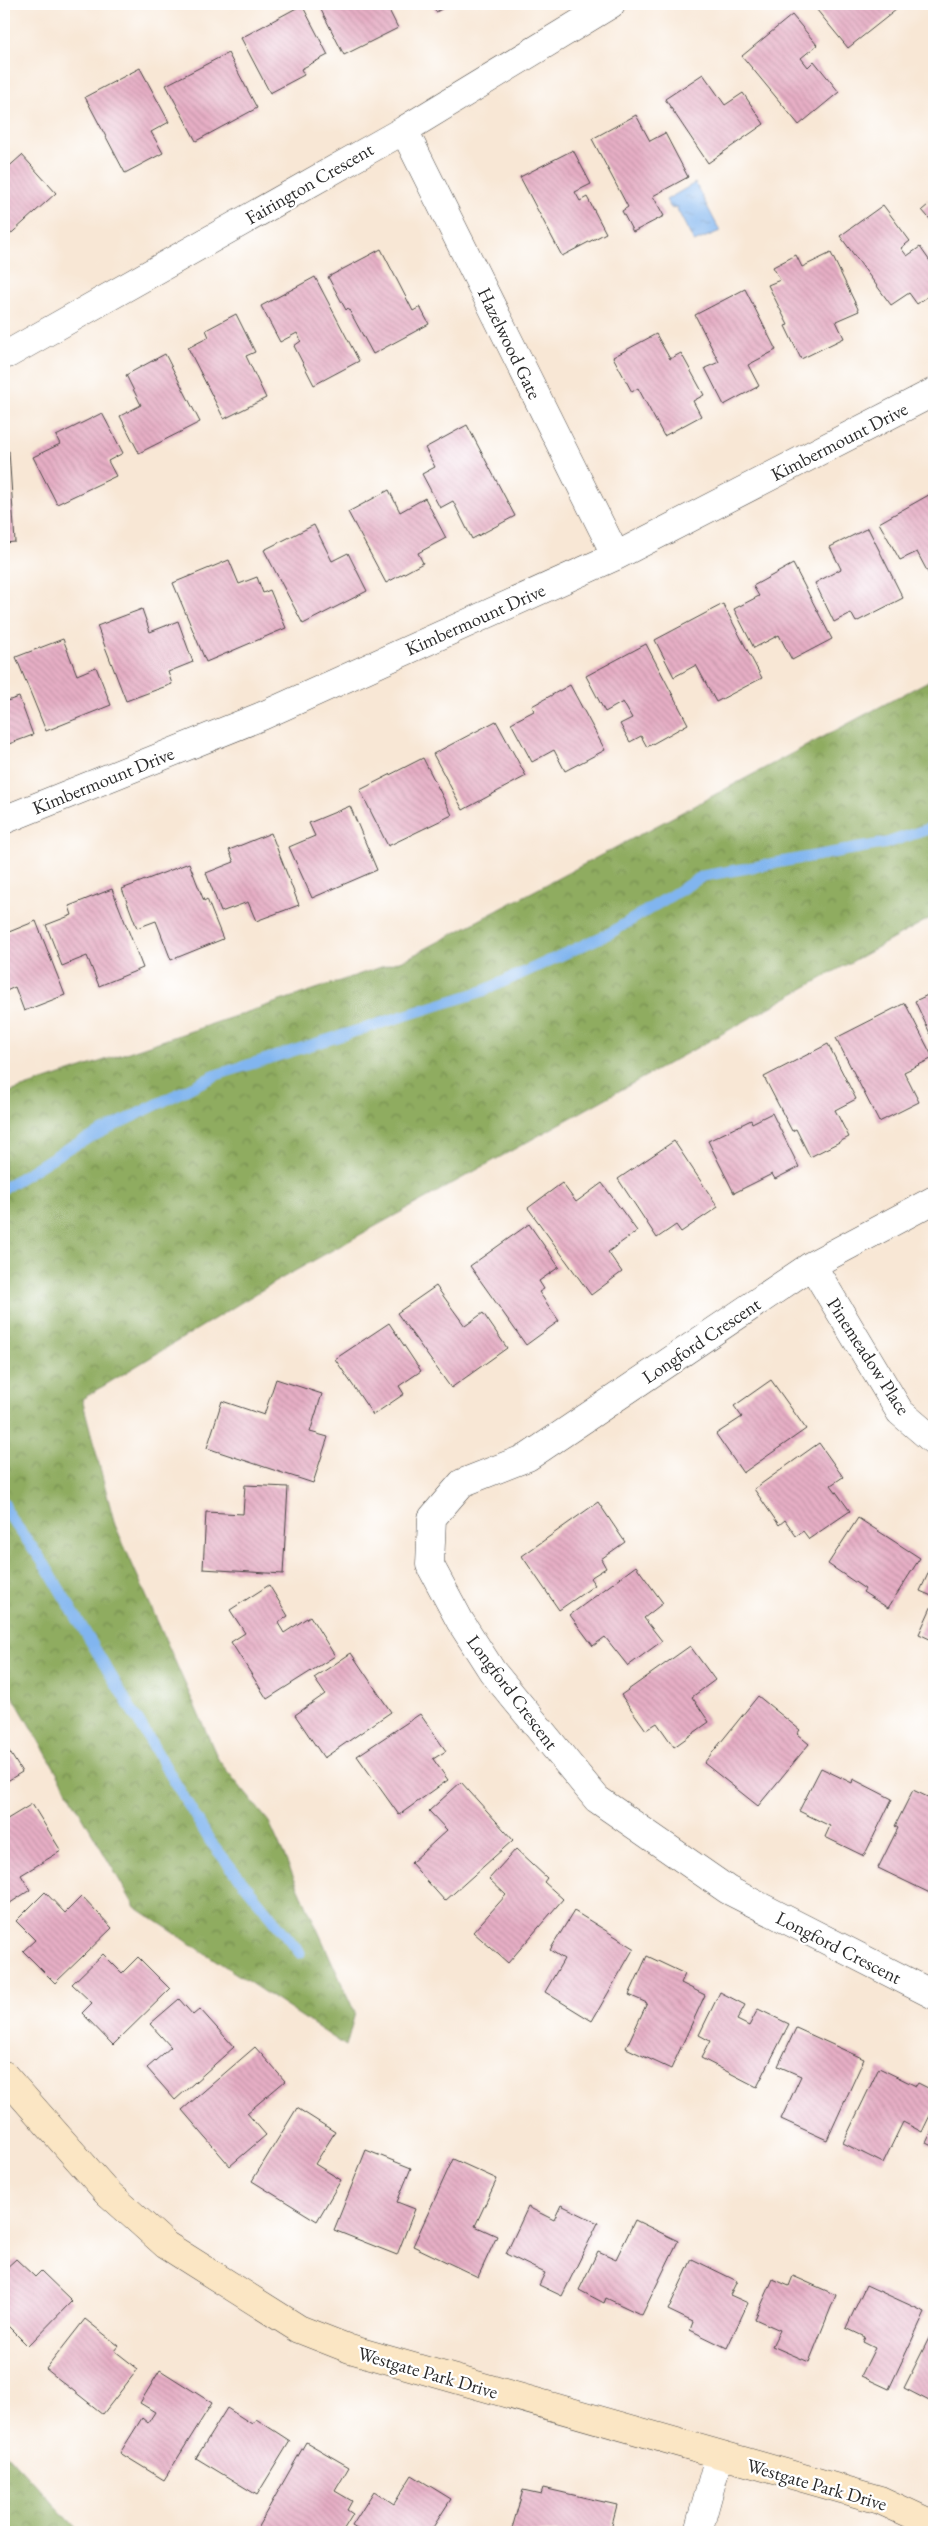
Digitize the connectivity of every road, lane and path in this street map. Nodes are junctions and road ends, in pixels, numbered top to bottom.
1 (611, 4) edge
2 (404, 130) junction
3 (4, 354) edge
4 (934, 392) edge
5 (616, 556) junction
6 (4, 820) edge
7 (934, 1200) edge
8 (812, 1265) junction
9 (934, 1441) edge
10 (934, 1995) edge
11 (4, 2075) edge
12 (719, 2456) junction
13 (934, 2525) edge
14 (698, 2532) edge

1 - 2 street, Fairington Crescent
2 - 3 street, Fairington Crescent
2 - 5 street, Hazelwood Gate
4 - 5 street, Kimbermount Drive
5 - 6 street, Kimbermount Drive
7 - 8 street, Longford Crescent
8 - 9 street, Pinemeadow Place
8 - 10 street, Longford Crescent
11 - 12 street, Westgate Park Drive
12 - 13 street, Westgate Park Drive
12 - 14 street

